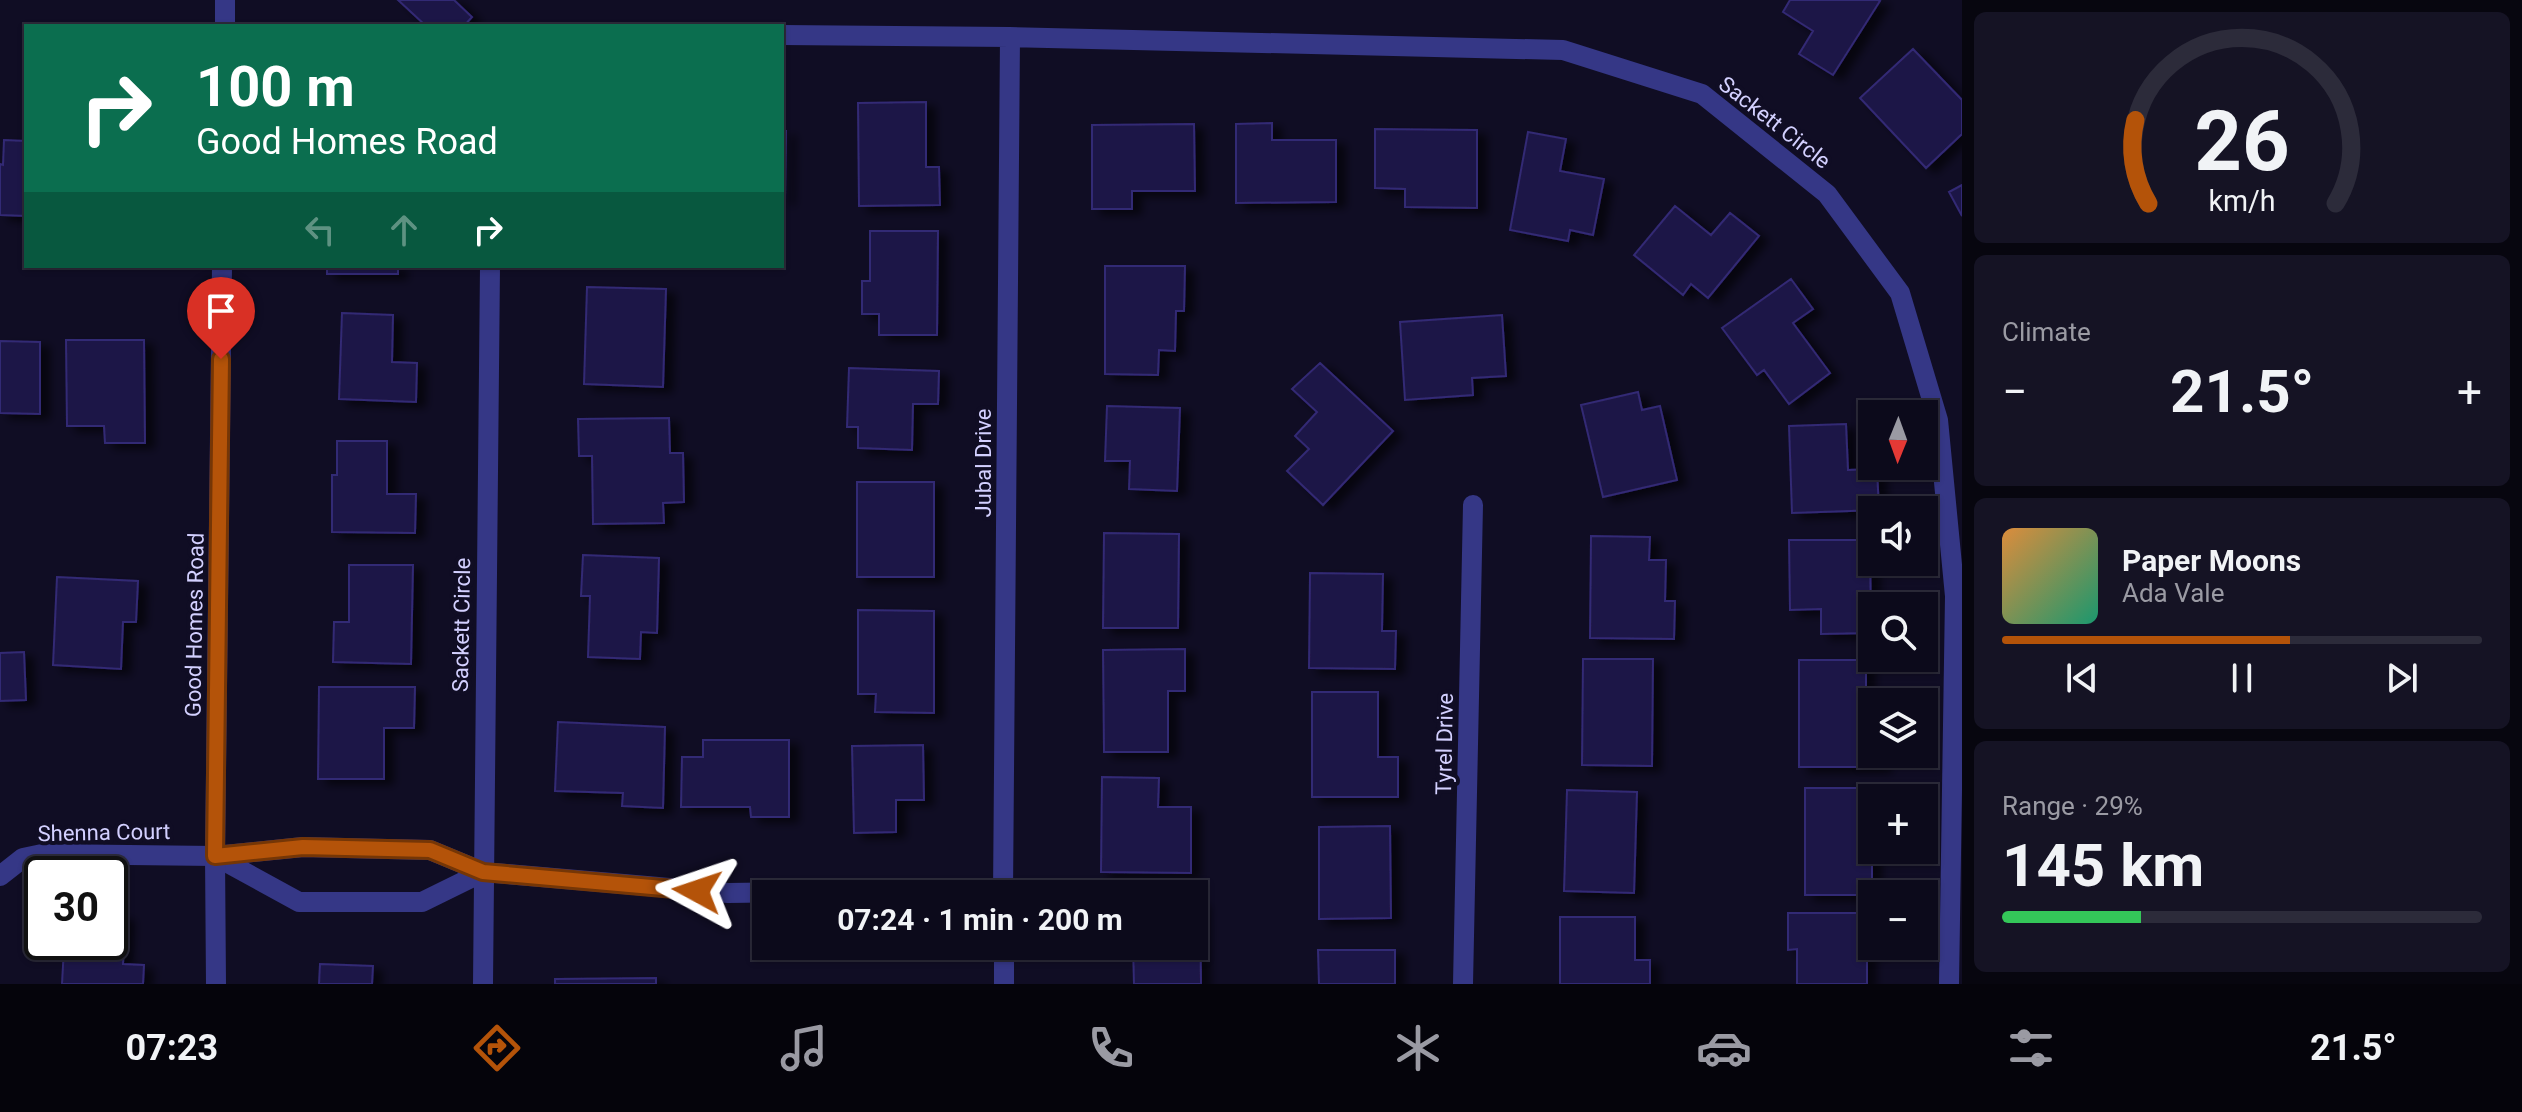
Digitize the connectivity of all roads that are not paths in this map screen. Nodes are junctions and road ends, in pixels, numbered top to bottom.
1 (225, 0) edge
2 (225, 24) edge
3 (784, 35) edge
4 (1010, 37) junction
5 (222, 268) edge
6 (490, 268) edge
7 (1473, 505) dead end
8 (215, 856) junction
9 (483, 872) junction
10 (0, 876) edge
11 (1003, 880) edge
12 (752, 893) edge
13 (1004, 960) edge
14 (216, 984) edge
15 (483, 984) edge
16 (1004, 984) edge
17 (1463, 984) edge
18 (1949, 984) edge

1 - 2 street
3 - 4 street, Sackett Circle
4 - 11 street, Jubal Drive
4 - 18 street, Sackett Circle
5 - 8 street, Good Homes Road
6 - 9 street, Sackett Circle
7 - 17 street, Tyrel Drive
8 - 9 street, Shenna Court
8 - 9 street
8 - 10 street, Shenna Court
8 - 14 street, Good Homes Road
9 - 12 street
9 - 15 street, Sackett Circle
13 - 16 street

